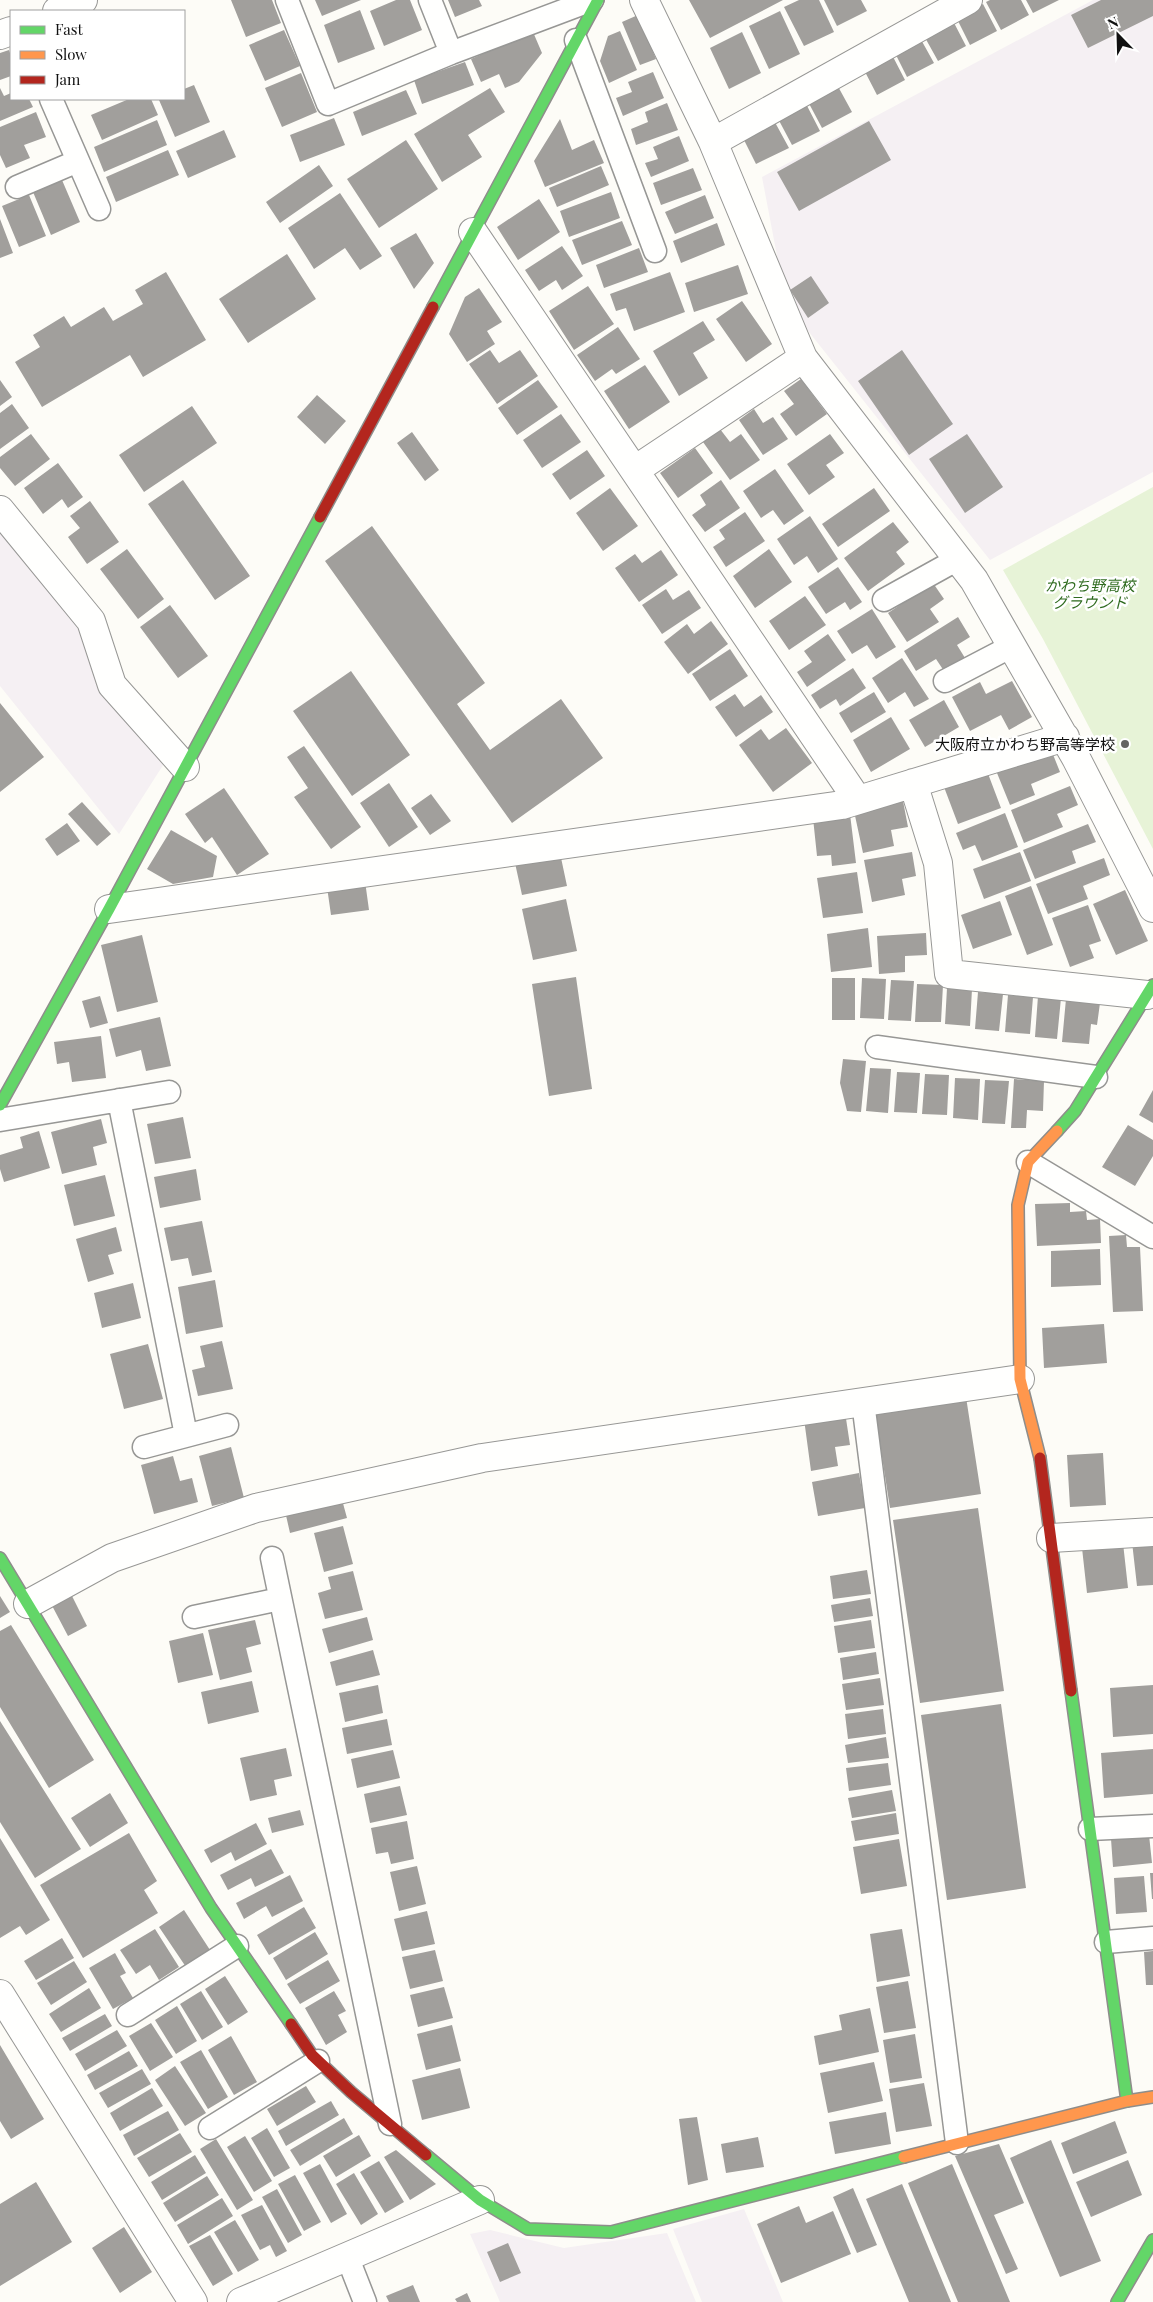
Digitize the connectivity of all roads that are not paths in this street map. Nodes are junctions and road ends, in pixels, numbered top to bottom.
1 (83, 0) edge
2 (287, 0) edge
3 (430, 0) edge
4 (592, 0) edge
5 (598, 0) edge
6 (644, 0) edge
7 (968, 0) edge
8 (59, 10) edge
9 (576, 40) junction
10 (451, 53) junction
11 (52, 100) edge
12 (713, 142) junction
13 (78, 161) junction
14 (17, 187) dead end
15 (99, 209) dead end
16 (473, 232) junction
17 (656, 251) dead end
18 (803, 358) junction
19 (635, 470) junction
20 (0, 510) edge
21 (958, 559) junction
22 (884, 600) dead end
23 (1012, 646) junction
24 (945, 681) dead end
25 (1065, 737) junction
26 (185, 767) junction
27 (913, 783) junction
28 (857, 800) junction
29 (1153, 908) edge
30 (109, 909) junction
31 (1150, 990) edge
32 (877, 1047) dead end
33 (1096, 1077) junction
34 (169, 1092) dead end
35 (120, 1100) junction
36 (0, 1105) edge
37 (0, 1120) edge
38 (1028, 1162) junction
39 (1153, 1237) edge
40 (1020, 1379) junction
41 (863, 1402) junction
42 (227, 1426) dead end
43 (186, 1435) junction
44 (144, 1447) dead end
45 (1153, 1532) edge
46 (1051, 1538) junction
47 (0, 1558) edge
48 (272, 1558) dead end
49 (280, 1599) junction
50 (28, 1604) junction
51 (194, 1617) dead end
52 (1153, 1826) edge
53 (1090, 1829) junction
54 (1153, 1938) edge
55 (1106, 1942) junction
56 (237, 1946) junction
57 (0, 1994) edge
58 (128, 2015) dead end
59 (318, 2061) junction
60 (1153, 2097) edge
61 (1127, 2101) junction
62 (390, 2124) junction
63 (210, 2128) dead end
64 (956, 2143) junction
65 (480, 2200) junction
66 (1153, 2240) edge
67 (346, 2256) junction
68 (193, 2302) edge
69 (241, 2302) edge
70 (365, 2302) edge
71 (1118, 2302) edge

1 - 8 street
2 - 10 lane
3 - 10 lane
4 - 10 lane
5 - 9 street
6 - 12 street
7 - 12 street
9 - 16 street
9 - 17 lane
11 - 13 lane
12 - 18 street
13 - 14 lane
13 - 15 lane
16 - 19 street
16 - 26 street
18 - 19 street
18 - 21 street
19 - 28 street
20 - 26 street
21 - 22 lane
21 - 23 street
23 - 24 lane
23 - 25 street
25 - 27 street
25 - 29 street
26 - 30 street
27 - 28 street
27 - 31 street
28 - 30 street
30 - 36 street
31 - 33 street
32 - 33 lane
33 - 38 street
34 - 35 lane
35 - 37 lane
35 - 43 lane
38 - 39 lane
38 - 40 street
40 - 41 street
40 - 46 street
41 - 50 street
41 - 64 lane
42 - 43 lane
43 - 44 lane
45 - 46 street
46 - 53 street
47 - 50 street
48 - 49 lane
49 - 51 lane
49 - 62 lane
50 - 56 street
52 - 53 lane
53 - 55 street
54 - 55 lane
55 - 61 street
56 - 58 lane
56 - 59 street
57 - 68 street
59 - 62 street
59 - 63 lane
60 - 61 street
61 - 64 street
62 - 65 street
64 - 65 street
65 - 67 street
66 - 71 street
67 - 69 street
67 - 70 lane

